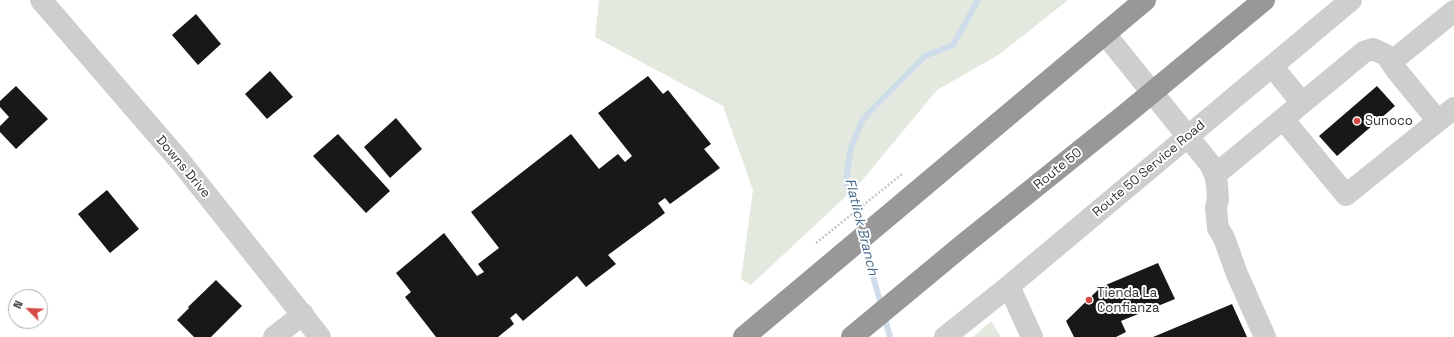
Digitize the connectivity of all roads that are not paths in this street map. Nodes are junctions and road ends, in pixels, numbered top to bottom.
1 (41, 0) edge
2 (1145, 0) edge
3 (1264, 0) edge
4 (1351, 0) edge
5 (1450, 0) edge
6 (1454, 4) edge
7 (1454, 11) edge
8 (1105, 34) junction
9 (1391, 62) junction
10 (1272, 66) junction
11 (1152, 93) junction
12 (1302, 103) junction
13 (1446, 114) edge
14 (1283, 119) junction
15 (1188, 137) junction
16 (1215, 175) junction
17 (1009, 286) junction
18 (303, 314) junction
19 (274, 337) edge
20 (320, 337) edge
21 (744, 337) edge
22 (852, 337) edge
23 (945, 337) edge
24 (1032, 337) edge
25 (1265, 337) edge

1 - 18 street, Downs Drive
2 - 8 highway
3 - 11 highway, Route 50
4 - 10 street, Route 50 Service Road
5 - 6 street
7 - 9 street
8 - 11 street
8 - 21 highway
9 - 12 street
9 - 13 street
10 - 12 street
10 - 15 street, Route 50 Service Road
11 - 15 street
11 - 22 highway, Route 50
12 - 14 street
13 - 14 street
14 - 16 street
15 - 16 street
15 - 17 street, Route 50 Service Road
16 - 25 street
17 - 23 street, Route 50 Service Road
17 - 24 street
18 - 19 street
18 - 20 street, Downs Drive

